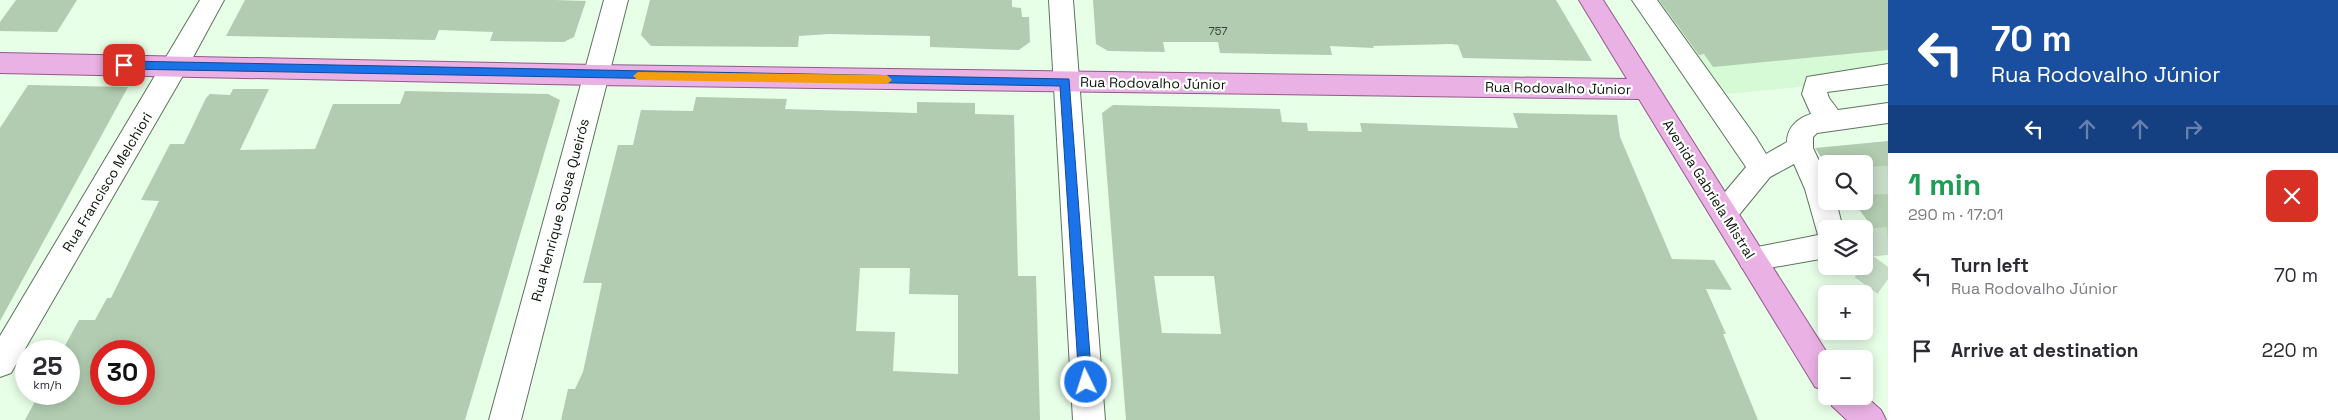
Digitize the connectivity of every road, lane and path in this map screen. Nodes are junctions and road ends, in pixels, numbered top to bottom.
1 (212, 0) edge
2 (616, 0) edge
3 (1061, 0) edge
4 (1591, 0) edge
5 (1644, 0) edge
6 (0, 63) edge
7 (176, 66) junction
8 (1888, 74) edge
9 (596, 75) junction
10 (1065, 82) junction
11 (1646, 89) junction
12 (1888, 113) edge
13 (1831, 120) junction
14 (1800, 148) junction
15 (1761, 169) junction
16 (1724, 213) junction
17 (1827, 220) edge
18 (1818, 247) edge
19 (1752, 259) junction
20 (0, 364) edge
21 (1818, 364) edge
22 (1844, 405) edge
23 (1853, 405) edge
24 (505, 420) edge
25 (1088, 420) edge
26 (1853, 420) edge
27 (1870, 420) edge

1 - 7 street, Rua Francisco Melchiori
2 - 9 street, Rua Henrique Sousa Queirós
3 - 10 street
4 - 11 main road, Avenida Gabriela Mistral
5 - 15 street
6 - 7 main road, Rua Rodovalho Júnior
7 - 9 main road, Rua Rodovalho Júnior
7 - 20 street, Rua Francisco Melchiori
8 - 13 street
9 - 10 main road, Rua Rodovalho Júnior
9 - 24 street, Rua Henrique Sousa Queirós
10 - 11 main road, Rua Rodovalho Júnior
10 - 25 street
11 - 16 main road, Avenida Gabriela Mistral
12 - 13 street
13 - 14 street
14 - 15 street
14 - 17 street
15 - 16 street
16 - 19 main road, Avenida Gabriela Mistral
18 - 19 street
19 - 21 main road, Avenida Gabriela Mistral
22 - 26 main road
23 - 27 main road

